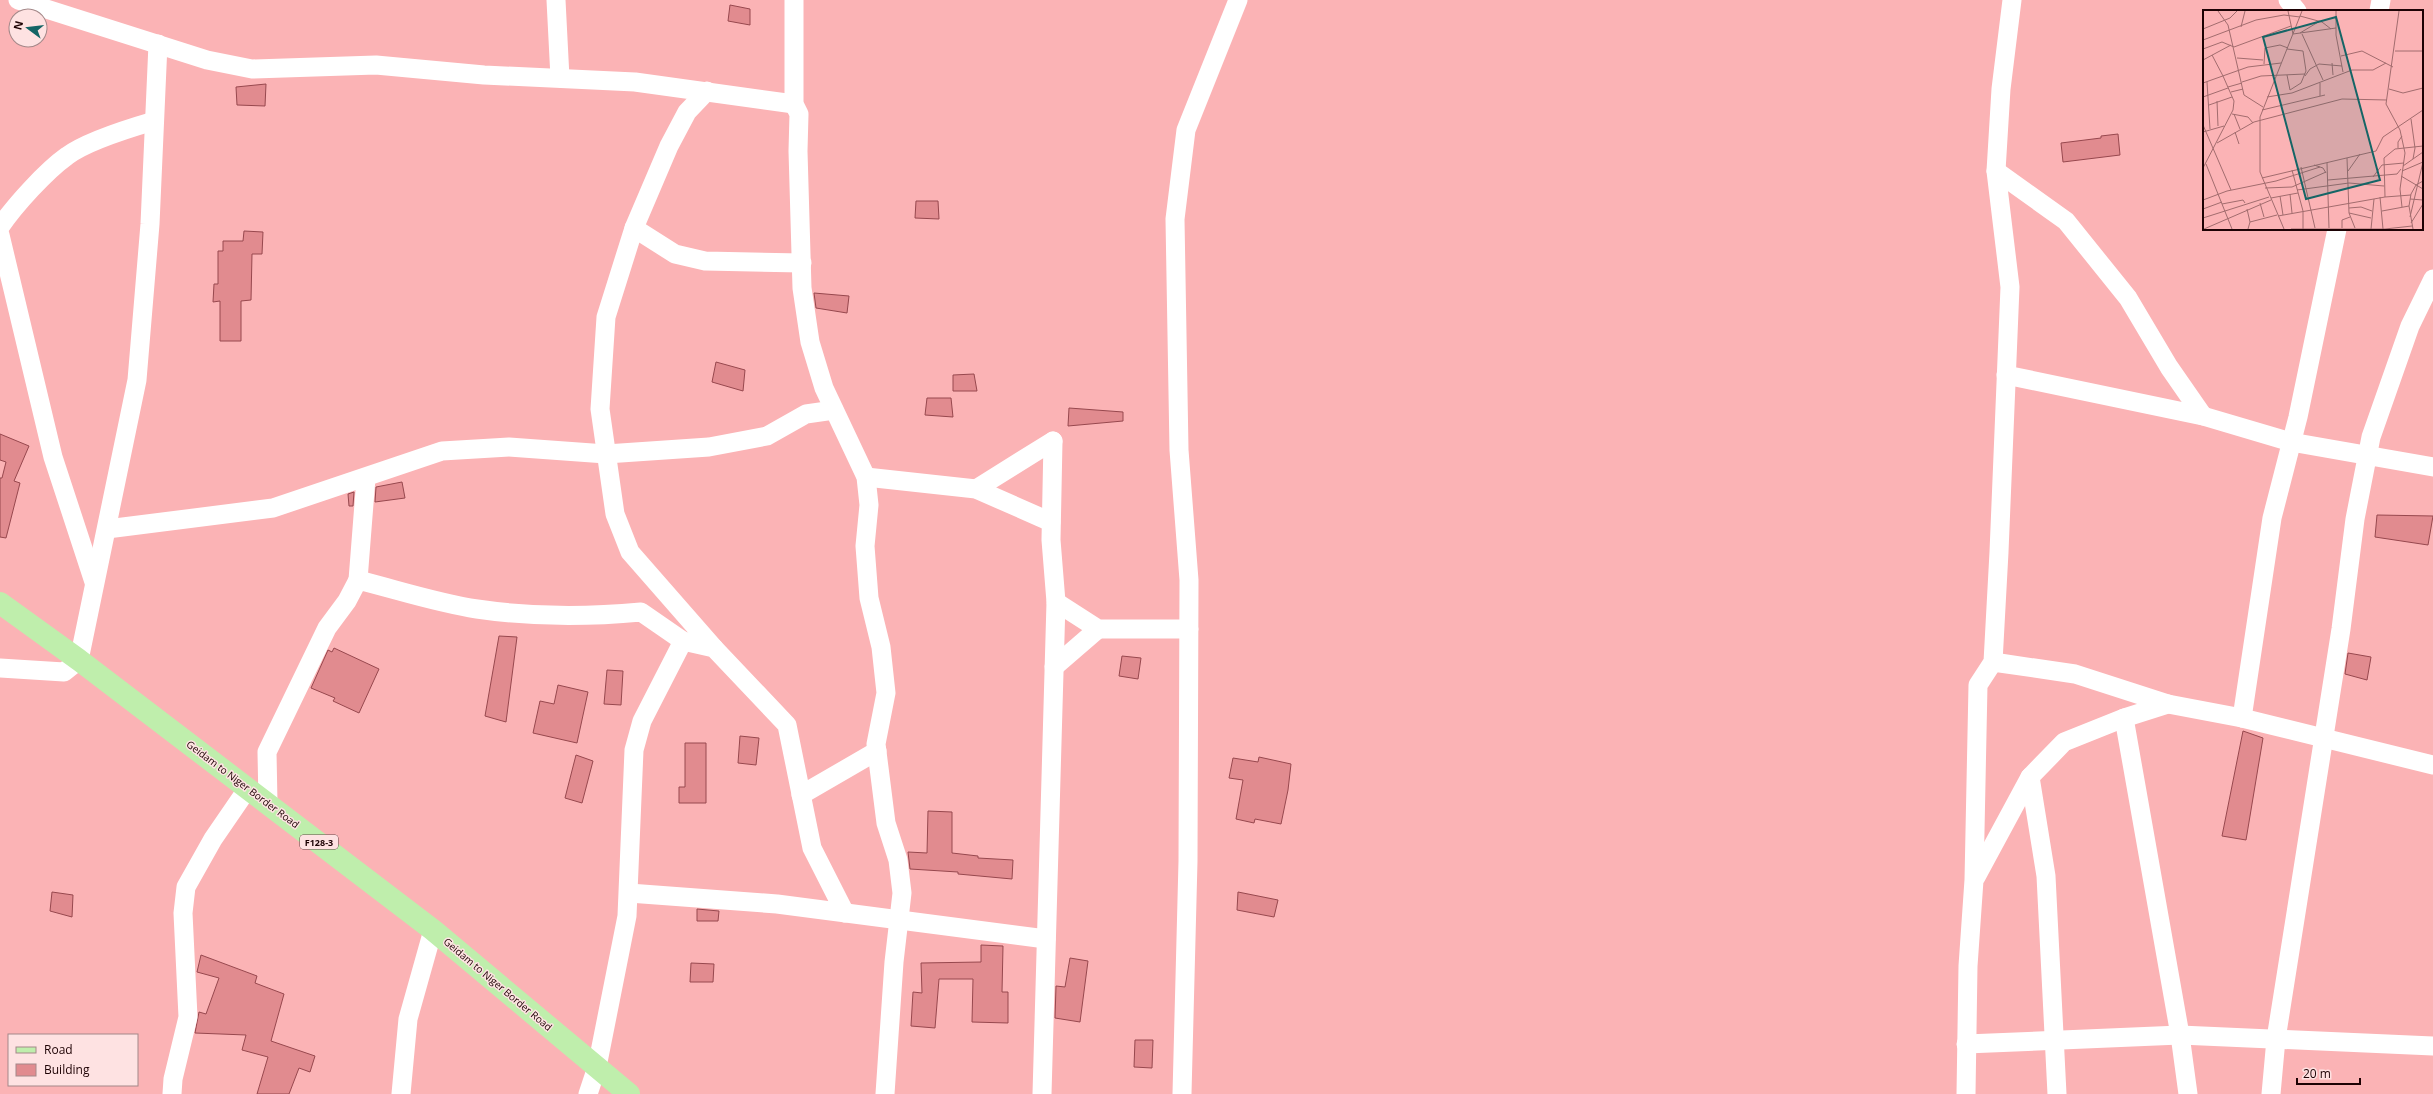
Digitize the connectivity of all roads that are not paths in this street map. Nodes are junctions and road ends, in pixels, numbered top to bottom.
1 (18, 0) edge
2 (556, 0) edge
3 (794, 0) edge
4 (1238, 0) edge
5 (2012, 0) edge
6 (2288, 0) edge
7 (2380, 0) edge
8 (2295, 10) edge
9 (2379, 10) edge
10 (158, 44) junction
11 (560, 78) junction
12 (707, 91) junction
13 (794, 104) junction
14 (154, 121) junction
15 (1996, 171) junction
16 (0, 226) edge
17 (634, 228) junction
18 (2337, 230) edge
19 (0, 234) edge
20 (802, 263) junction
21 (2433, 279) edge
22 (2006, 375) junction
23 (834, 410) junction
24 (2203, 416) junction
25 (2291, 442) junction
26 (606, 454) junction
27 (2367, 457) junction
28 (2433, 467) edge
29 (866, 477) junction
30 (366, 478) junction
31 (976, 489) junction
32 (1051, 522) junction
33 (107, 530) junction
34 (358, 580) junction
35 (94, 582) junction
36 (1056, 602) junction
37 (0, 603) edge
38 (1098, 629) junction
39 (1189, 629) junction
40 (683, 641) junction
41 (714, 648) junction
42 (79, 660) junction
43 (1993, 662) junction
44 (1054, 667) junction
45 (0, 668) edge
46 (2168, 704) junction
47 (2124, 718) junction
48 (2242, 718) junction
49 (2324, 740) junction
50 (877, 751) junction
51 (2433, 765) edge
52 (2030, 777) junction
53 (248, 788) junction
54 (801, 795) junction
55 (268, 804) junction
56 (1974, 880) junction
57 (629, 893) junction
58 (845, 913) junction
59 (899, 919) junction
60 (433, 930) junction
61 (1046, 939) junction
62 (2180, 1035) junction
63 (2276, 1039) junction
64 (2055, 1041) junction
65 (1966, 1044) junction
66 (2433, 1046) edge
67 (597, 1067) junction
68 (172, 1094) edge
69 (401, 1094) edge
70 (588, 1094) edge
71 (629, 1094) edge
72 (885, 1094) edge
73 (1042, 1094) edge
74 (1182, 1094) edge
75 (1966, 1094) edge
76 (2057, 1094) edge
77 (2188, 1094) edge
78 (2271, 1094) edge

1 - 10 street
2 - 11 street
3 - 13 street
4 - 39 street
5 - 15 street
6 - 8 street
7 - 9 street
10 - 11 street
10 - 14 street
11 - 12 street
12 - 13 street
12 - 17 street
13 - 20 street
14 - 16 street
14 - 33 street
15 - 22 street
15 - 24 street
17 - 20 street
17 - 26 street
18 - 25 street
19 - 35 street
20 - 23 street
21 - 27 street
22 - 24 street
22 - 43 street
23 - 26 street
23 - 29 street
24 - 25 street
25 - 27 street
25 - 48 street
26 - 30 street
26 - 41 street
27 - 28 street
27 - 49 street
29 - 31 street
29 - 50 street
30 - 33 street
30 - 34 street
31 - 32 street
31 - 32 street
32 - 36 street
33 - 35 street
34 - 40 street
34 - 55 street
35 - 42 street
36 - 38 street
36 - 44 street
37 - 42 main road, Geidam to Niger Border Road / F128-3
38 - 39 street
38 - 44 street
39 - 74 street
40 - 41 street
40 - 57 street
41 - 54 street
42 - 45 street
42 - 53 main road, Geidam to Niger Border Road / F128-3
43 - 46 street
43 - 56 street
44 - 61 street
46 - 47 street
46 - 48 street
47 - 52 street
47 - 62 street
48 - 49 street
49 - 51 street
49 - 63 street
50 - 54 street
50 - 59 street
52 - 56 street
52 - 64 street
53 - 55 main road, Geidam to Niger Border Road / F128-3
53 - 68 street
54 - 58 street
55 - 60 main road, Geidam to Niger Border Road / F128-3
56 - 65 street
57 - 58 street
57 - 67 street
58 - 59 street
59 - 61 street
59 - 72 street
60 - 67 main road, Geidam to Niger Border Road / F128-3
60 - 69 street
61 - 73 street
62 - 63 street
62 - 64 street
62 - 77 street
63 - 66 street
63 - 78 street
64 - 65 street
64 - 76 street
65 - 75 street
67 - 70 street
67 - 71 main road, Geidam to Niger Border Road / F128-3

